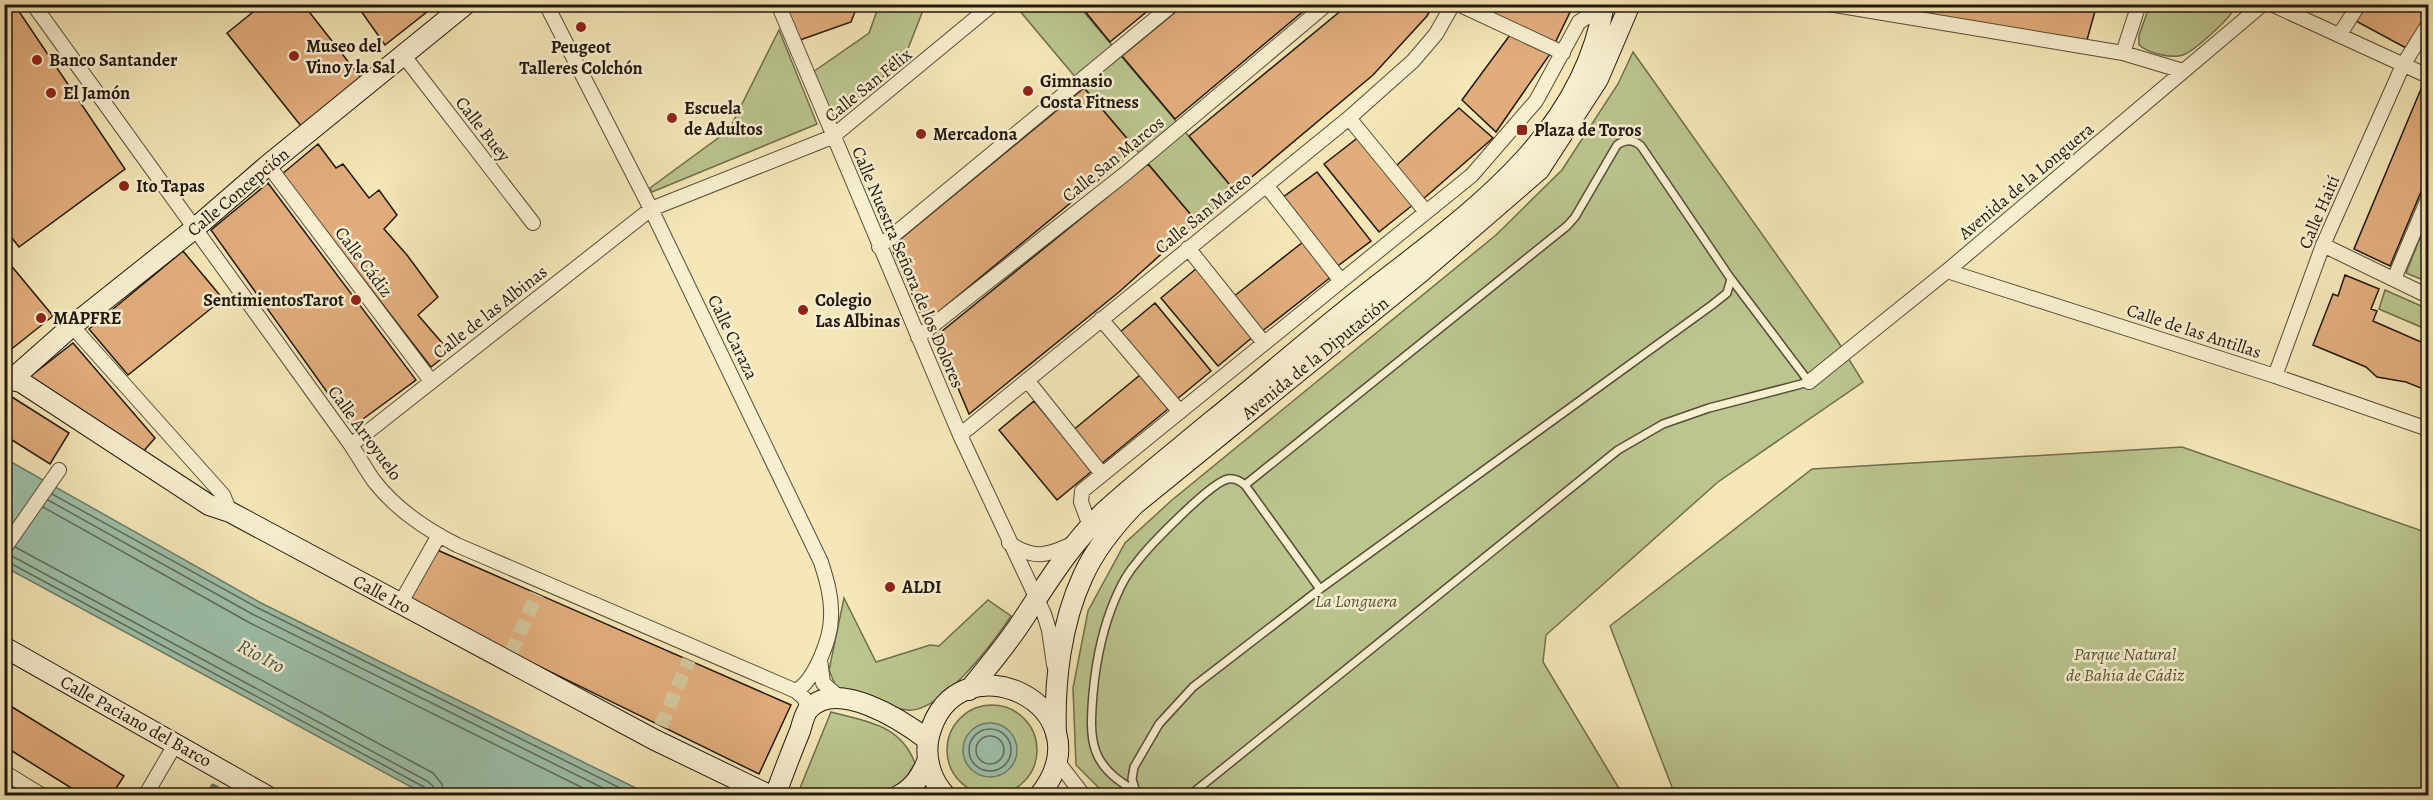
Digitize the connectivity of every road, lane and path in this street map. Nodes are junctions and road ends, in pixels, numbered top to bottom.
1 (33, 4) edge
2 (466, 4) edge
3 (546, 4) edge
4 (778, 4) edge
5 (993, 4) edge
6 (1173, 4) edge
7 (1328, 4) edge
8 (1453, 4) edge
9 (1458, 4) edge
10 (1630, 4) edge
11 (1829, 4) edge
12 (2139, 4) edge
13 (2263, 4) edge
14 (2271, 4) edge
15 (2359, 4) edge
16 (1603, 10) edge
17 (2428, 25) edge
18 (2340, 34) junction
19 (1563, 53) junction
20 (2123, 53) junction
21 (404, 56) junction
22 (2403, 65) junction
23 (2183, 71) junction
24 (2428, 76) edge
25 (1349, 118) junction
26 (832, 137) junction
27 (268, 165) junction
28 (1266, 185) junction
29 (2428, 199) edge
30 (651, 209) junction
31 (1426, 212) junction
32 (533, 223) dead end
33 (194, 229) junction
34 (2323, 245) junction
35 (879, 247) junction
36 (1188, 248) junction
37 (1947, 271) junction
38 (1731, 279) junction
39 (2394, 279) junction
40 (1341, 281) junction
41 (2428, 296) edge
42 (1101, 319) junction
43 (72, 326) junction
44 (918, 337) junction
45 (1264, 344) junction
46 (2275, 376) junction
47 (8, 378) edge
48 (1027, 380) junction
49 (431, 381) junction
50 (1809, 382) junction
51 (1180, 412) junction
52 (2428, 429) edge
53 (960, 435) junction
54 (351, 445) junction
55 (191, 459) junction
56 (59, 470) dead end
57 (1102, 474) junction
58 (171, 480) junction
59 (1245, 485) junction
60 (230, 512) junction
61 (1090, 526) junction
62 (439, 536) junction
63 (1009, 543) junction
64 (1074, 543) junction
65 (4, 549) edge
66 (1320, 589) junction
67 (1036, 598) junction
68 (400, 604) junction
69 (4, 647) edge
70 (820, 660) junction
71 (1057, 686) junction
72 (796, 690) junction
73 (969, 690) junction
74 (840, 698) junction
75 (808, 711) junction
76 (1056, 734) junction
77 (176, 743) junction
78 (928, 749) junction
79 (1057, 761) junction
80 (4, 772) edge
81 (933, 787) edge
82 (1136, 793) edge
83 (43, 795) edge
84 (145, 795) edge
85 (267, 795) edge
86 (773, 795) edge
87 (898, 795) edge
88 (946, 795) edge
89 (1039, 795) edge
90 (1084, 795) edge
91 (1189, 795) edge

1 - 33 street, Calle Arroyuelo
2 - 21 main road, Calle Concepción
3 - 30 street, Calle Caraza
4 - 26 street, Calle Nuestra Señora de los Dolores
5 - 26 street, Calle San Félix
6 - 35 street
7 - 44 street, Calle San Marcos
8 - 25 street, Calle San Mateo
9 - 19 street
10 - 71 main road, Avenida de la Diputación
11 - 20 street
12 - 20 street
13 - 23 street, Avenida de la Longuera
14 - 18 street
15 - 18 street
16 - 19 street
16 - 61 main road, Avenida de la Diputación
17 - 22 street, Calle Haití
18 - 22 street
19 - 31 street
20 - 23 street
21 - 27 main road, Calle Concepción
21 - 32 street, Calle Buey
22 - 24 street
22 - 34 street, Calle Haití
23 - 37 street, Avenida de la Longuera
25 - 28 street, Calle San Mateo
25 - 31 street
26 - 30 street, Calle San Félix
26 - 35 street, Calle Nuestra Señora de los Dolores
27 - 33 main road, Calle Concepción
27 - 49 street, Calle Cádiz
28 - 36 street, Calle San Mateo
28 - 40 street
29 - 39 street
30 - 49 street, Calle de las Albinas
30 - 70 street, Calle Caraza
31 - 40 street
33 - 43 main road, Calle Concepción
33 - 54 street, Calle Arroyuelo
34 - 39 street
34 - 46 street, Calle Haití
35 - 44 street, Calle Nuestra Señora de los Dolores
36 - 42 street, Calle San Mateo
36 - 45 street
37 - 46 street, Calle de las Antillas
37 - 50 street, Avenida de la Longuera
38 - 50 lane
38 - 59 lane
38 - 66 lane
39 - 41 street
40 - 45 street
42 - 48 street, Calle San Mateo
42 - 51 street
43 - 47 main road, Calle Concepción
43 - 55 street
44 - 53 street, Calle Nuestra Señora de los Dolores
45 - 51 street
46 - 52 street, Calle de las Antillas
47 - 58 main road, Calle Iro
48 - 53 street, Calle San Mateo
48 - 57 street
49 - 54 street, Calle de las Albinas
50 - 91 lane
51 - 57 street
53 - 63 street, Calle Nuestra Señora de los Dolores
54 - 62 street, Calle Arroyuelo
55 - 58 street
55 - 60 street
56 - 65 street
57 - 61 street
58 - 60 main road, Calle Iro
59 - 66 lane
59 - 82 lane
60 - 68 main road, Calle Iro
61 - 64 main road, Avenida de la Diputación
62 - 68 street
62 - 72 street, Calle Arroyuelo
63 - 64 street
63 - 67 street, Calle Nuestra Señora de los Dolores
64 - 67 main road, Avenida de la Diputación
66 - 82 lane
67 - 71 street, Calle Nuestra Señora de los Dolores
67 - 73 main road, Avenida de la Diputación
68 - 86 main road, Calle Iro
69 - 77 main road, Calle Paciano del Barco
70 - 72 street, Calle Caraza
70 - 74 street
71 - 76 main road, Avenida de la Diputación
72 - 75 street
73 - 76 main road
73 - 78 main road
74 - 75 main road
74 - 78 main road
75 - 86 main road, Calle Iro
76 - 79 main road, Avenida de la Diputación
77 - 84 street
77 - 85 main road, Calle Paciano del Barco
78 - 81 main road
78 - 87 main road
79 - 89 main road
79 - 90 street
80 - 83 street
81 - 88 main road

